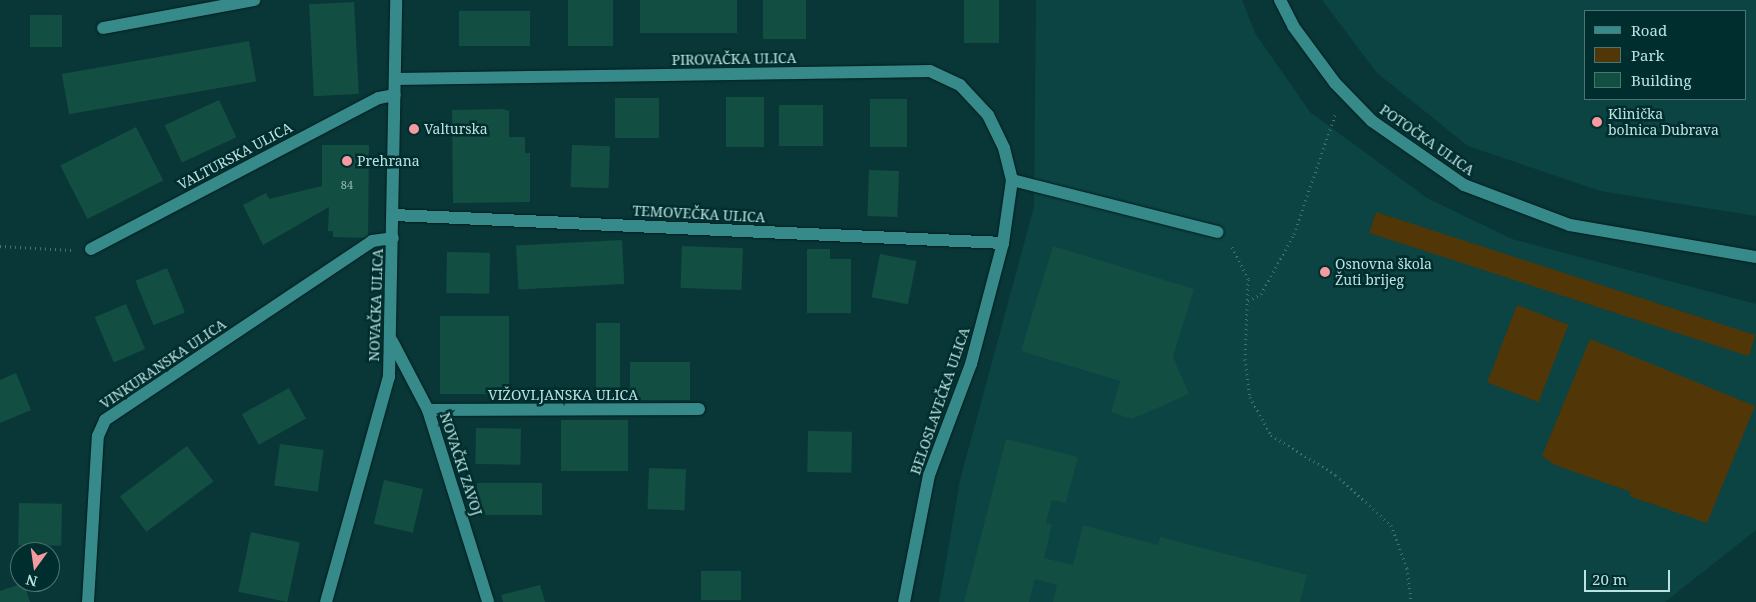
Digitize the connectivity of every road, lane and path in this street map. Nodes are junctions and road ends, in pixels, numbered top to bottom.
1 (254, 0) edge
2 (396, 0) edge
3 (1280, 0) edge
4 (103, 28) dead end
5 (395, 78) junction
6 (395, 95) junction
7 (1335, 117) dead end
8 (1012, 180) junction
9 (394, 215) junction
10 (1218, 232) joint
11 (393, 238) junction
12 (1003, 244) junction
13 (0, 246) edge
14 (91, 249) joint
15 (1756, 257) edge
16 (1248, 301) junction
17 (392, 341) junction
18 (699, 409) dead end
19 (428, 410) junction
20 (88, 602) edge
21 (326, 602) edge
22 (488, 602) edge
23 (904, 602) edge
24 (1411, 602) edge

1 - 4 street
2 - 5 street, NOVAČKA ULICA
3 - 15 street, POTOČKA ULICA
5 - 6 street, NOVAČKA ULICA
5 - 8 street, PIROVAČKA ULICA
6 - 9 street, NOVAČKA ULICA
6 - 14 street, VALTURSKA ULICA
7 - 16 path
8 - 10 street
8 - 12 street, BELOSLAVEČKA ULICA
9 - 11 street, NOVAČKA ULICA
9 - 12 street, TEMOVEČKA ULICA
10 - 16 path
11 - 17 street, NOVAČKA ULICA
11 - 20 street, VINKURANSKA ULICA
12 - 23 street, BELOSLAVEČKA ULICA
13 - 14 path
16 - 24 path
17 - 19 street, NOVAČKI ZAVOJ
17 - 21 street, NOVAČKA ULICA
18 - 19 street, VIŽOVLJANSKA ULICA
19 - 22 street, NOVAČKI ZAVOJ

